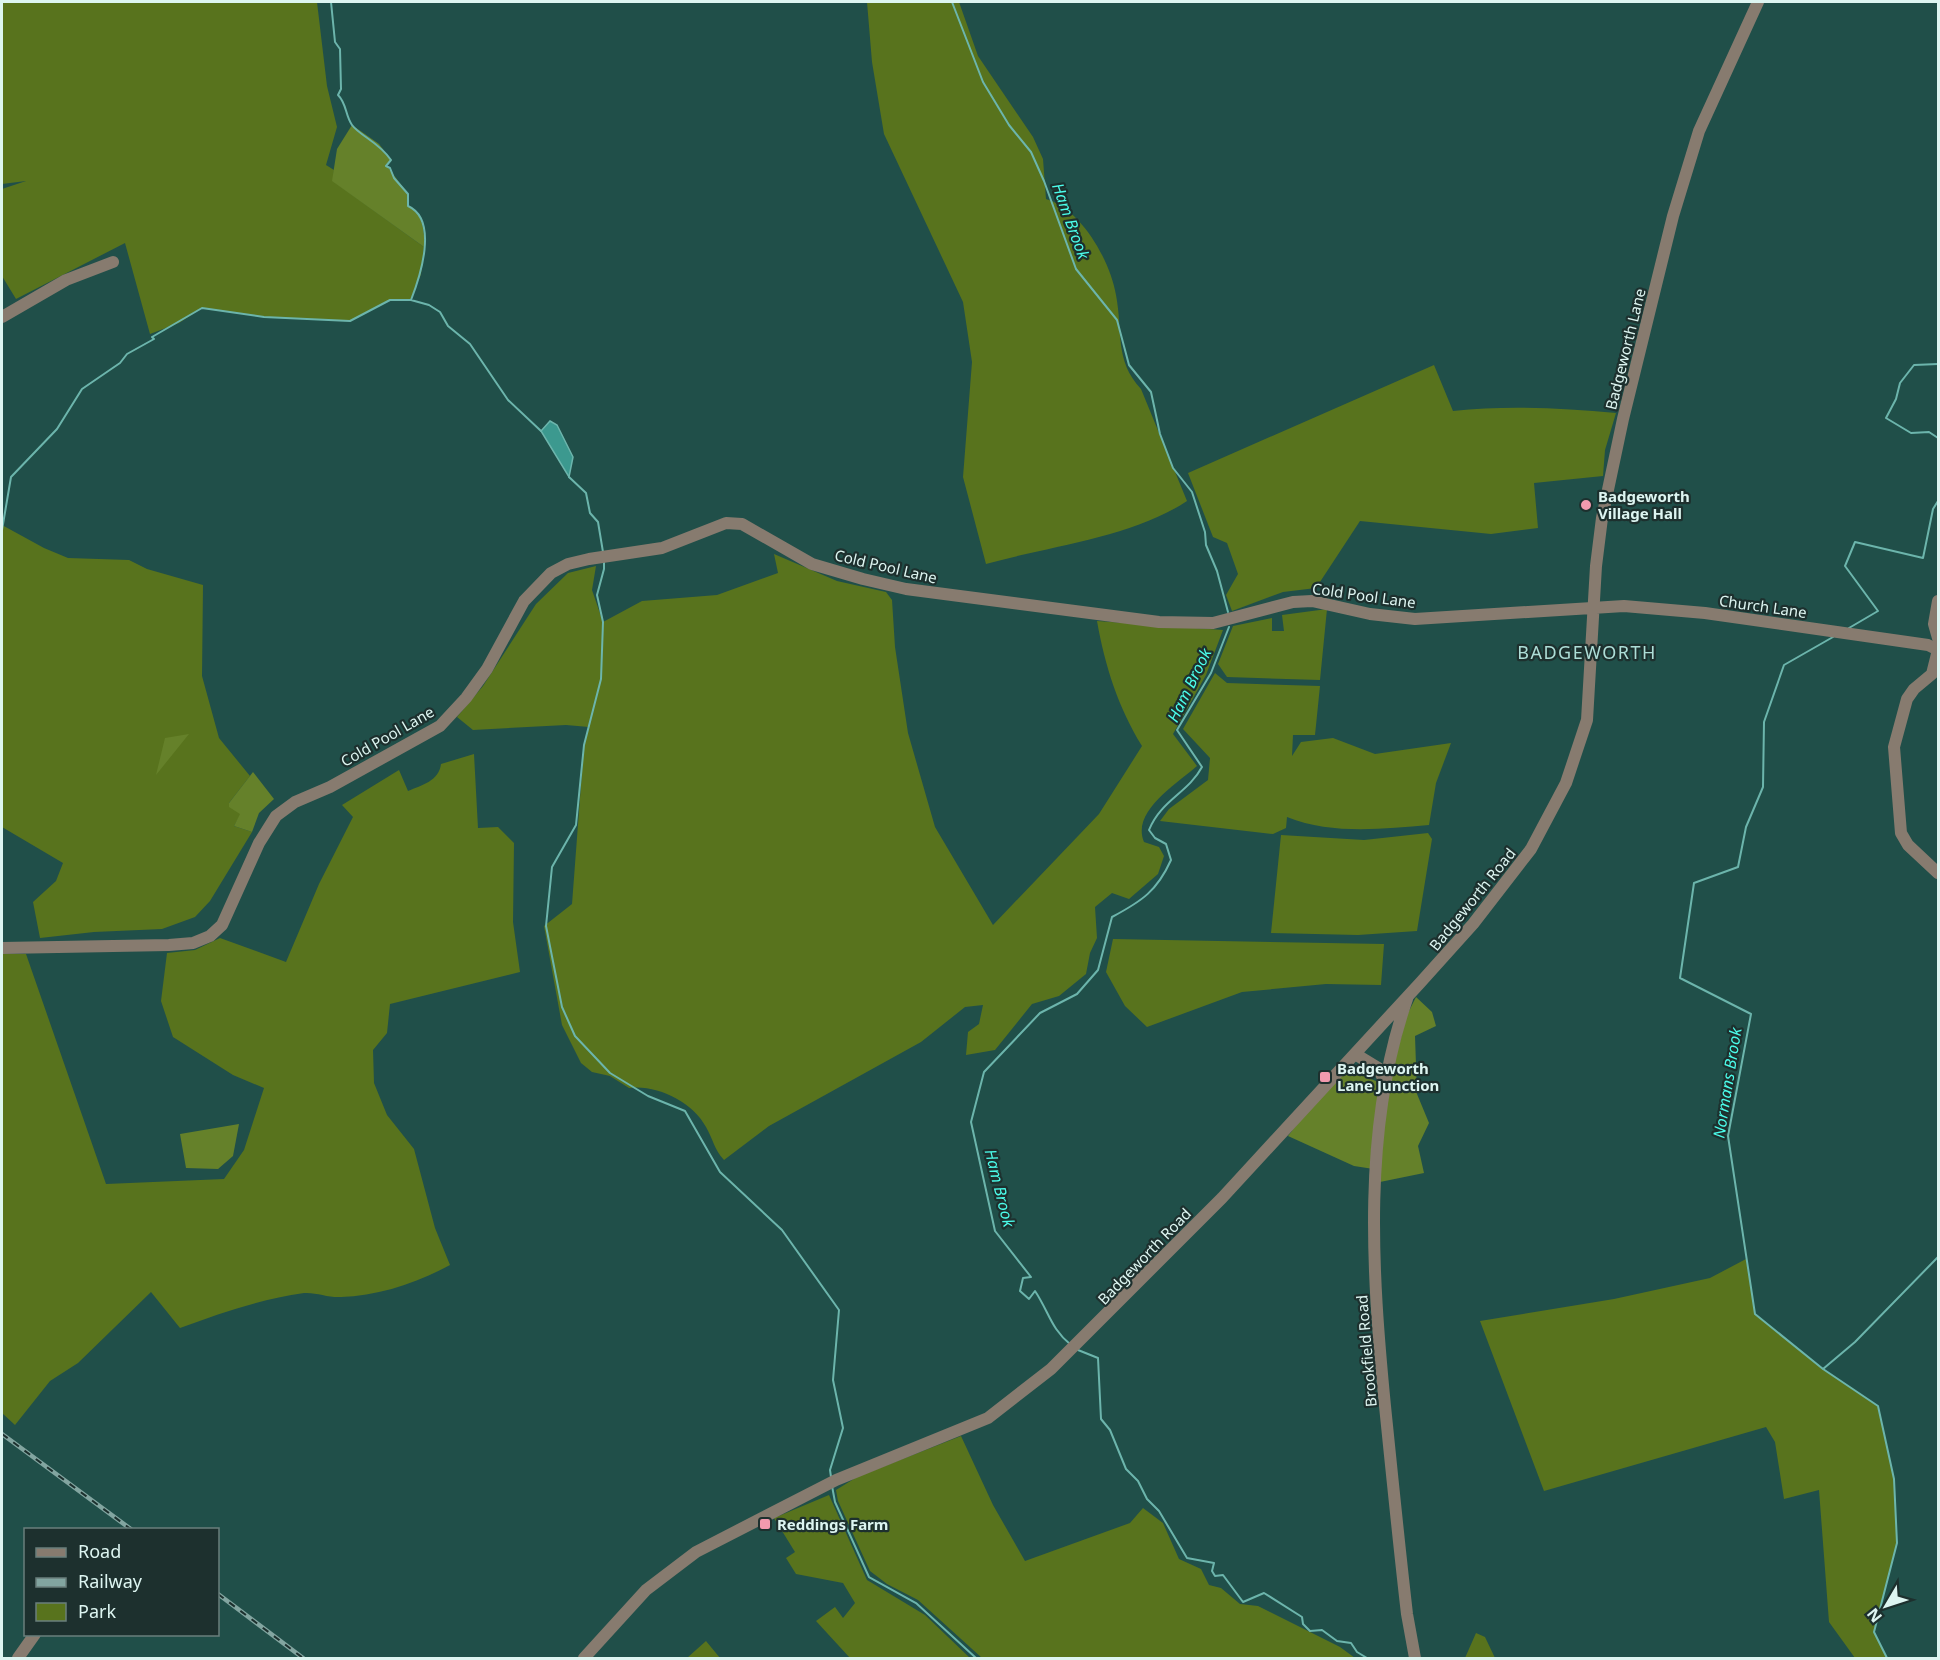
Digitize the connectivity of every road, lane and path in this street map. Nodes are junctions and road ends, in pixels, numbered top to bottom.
1 (1758, 2) edge
2 (113, 262) dead end
3 (2, 317) edge
4 (1938, 601) edge
5 (1593, 608) junction
6 (1936, 644) edge
7 (1587, 720) joint
8 (1938, 873) edge
9 (2, 948) edge
10 (1408, 996) junction
11 (1375, 1031) junction
12 (1392, 1041) junction
13 (1354, 1054) junction
14 (1384, 1082) junction
15 (34, 1636) edge
16 (18, 1659) edge
17 (584, 1659) edge
18 (1415, 1659) edge

1 - 5 street, Badgeworth Lane
2 - 3 street
4 - 6 street
5 - 6 street, Church Lane
5 - 7 street, Badgeworth Lane
5 - 9 street, Cold Pool Lane
6 - 8 street
7 - 10 street, Badgeworth Road
10 - 11 street, Badgeworth Road
10 - 12 street, Brookfield Road
11 - 12 street
11 - 13 street, Badgeworth Road
12 - 14 street, Brookfield Road
13 - 14 street
13 - 17 street, Badgeworth Road
14 - 18 street, Brookfield Road
15 - 16 street

